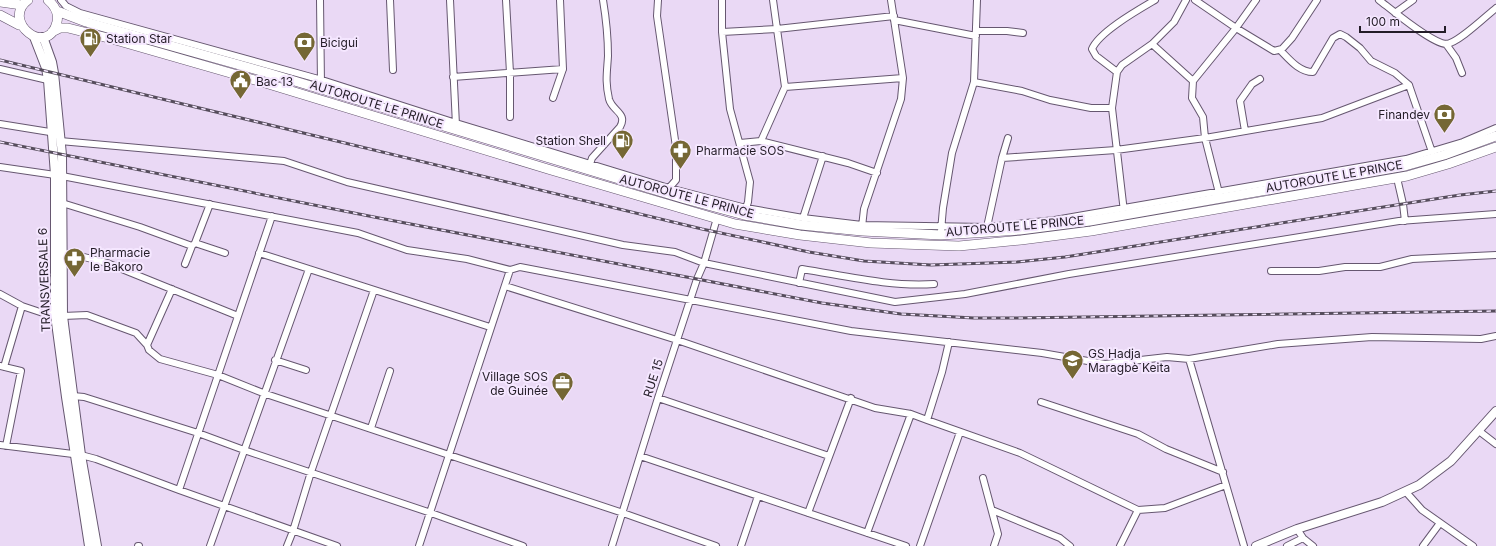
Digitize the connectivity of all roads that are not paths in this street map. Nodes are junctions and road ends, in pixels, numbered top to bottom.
1 (48, 0) edge
2 (61, 0) edge
3 (320, 0) edge
4 (390, 0) edge
5 (450, 0) edge
6 (506, 0) edge
7 (560, 0) edge
8 (603, 0) edge
9 (658, 0) edge
10 (722, 0) edge
11 (773, 0) edge
12 (891, 0) edge
13 (977, 0) edge
14 (1155, 0) edge
15 (1186, 0) edge
16 (1195, 0) edge
17 (1256, 0) edge
18 (1317, 0) edge
19 (1379, 0) edge
20 (1413, 0) edge
21 (0, 2) edge
22 (25, 2) edge
23 (64, 8) edge
24 (1496, 8) edge
25 (1395, 13) junction
26 (0, 15) edge
27 (894, 18) junction
28 (19, 25) junction
29 (1236, 28) junction
30 (777, 29) junction
31 (52, 32) junction
32 (722, 32) junction
33 (1023, 33) dead end
34 (976, 34) junction
35 (38, 37) junction
36 (1152, 44) junction
37 (1446, 44) junction
38 (1280, 50) junction
39 (0, 69) edge
40 (563, 69) junction
41 (393, 70) dead end
42 (1117, 72) junction
43 (1462, 73) dead end
44 (510, 74) junction
45 (453, 77) junction
46 (903, 78) junction
47 (1260, 79) dead end
48 (52, 81) junction
49 (1193, 81) junction
50 (974, 82) junction
51 (321, 84) junction
52 (1409, 85) junction
53 (785, 87) junction
54 (554, 98) dead end
55 (1112, 108) junction
56 (510, 117) dead end
57 (0, 124) edge
58 (456, 127) junction
59 (1496, 128) edge
60 (1245, 131) junction
61 (57, 135) junction
62 (1496, 136) edge
63 (1008, 138) dead end
64 (1205, 138) junction
65 (761, 141) junction
66 (740, 143) junction
67 (1496, 146) edge
68 (1116, 150) junction
69 (1432, 152) junction
70 (823, 156) junction
71 (1002, 158) junction
72 (589, 167) junction
73 (0, 168) edge
74 (877, 173) junction
75 (58, 176) junction
76 (1397, 178) junction
77 (669, 191) junction
78 (1219, 195) junction
79 (62, 203) junction
80 (210, 204) junction
81 (745, 211) junction
82 (1124, 211) junction
83 (1496, 214) edge
84 (272, 216) junction
85 (717, 218) junction
86 (803, 218) junction
87 (1406, 221) junction
88 (987, 227) junction
89 (862, 228) junction
90 (941, 231) junction
91 (194, 245) junction
92 (225, 252) dead end
93 (63, 253) junction
94 (260, 253) junction
95 (1496, 255) edge
96 (704, 263) junction
97 (185, 264) dead end
98 (308, 269) junction
99 (510, 270) junction
100 (1271, 271) dead end
101 (799, 283) junction
102 (934, 284) dead end
103 (505, 286) junction
104 (172, 290) junction
105 (374, 290) junction
106 (0, 294) edge
107 (691, 300) junction
108 (22, 306) junction
109 (59, 316) junction
110 (238, 316) junction
111 (490, 327) junction
112 (1496, 336) edge
113 (677, 340) junction
114 (949, 342) junction
115 (147, 345) junction
116 (1189, 359) junction
117 (276, 360) junction
118 (2, 366) edge
119 (306, 370) dead end
120 (390, 371) dead end
121 (218, 376) junction
122 (263, 393) junction
123 (73, 396) junction
124 (658, 398) junction
125 (851, 398) junction
126 (1041, 402) dead end
127 (1496, 411) edge
128 (911, 414) junction
129 (331, 415) junction
130 (927, 420) junction
131 (371, 428) junction
132 (1479, 431) junction
133 (960, 432) junction
134 (198, 433) junction
135 (1496, 444) edge
136 (3, 446) edge
137 (244, 450) junction
138 (78, 455) junction
139 (450, 455) junction
140 (640, 456) junction
141 (829, 456) junction
142 (311, 472) junction
143 (1223, 472) junction
144 (983, 478) dead end
145 (1226, 485) junction
146 (179, 490) junction
147 (1406, 492) junction
148 (758, 496) junction
149 (224, 507) junction
150 (992, 510) junction
151 (1138, 510) junction
152 (431, 513) junction
153 (623, 513) junction
154 (808, 514) junction
155 (1440, 522) junction
156 (1297, 529) junction
157 (293, 530) junction
158 (867, 533) junction
159 (1302, 538) junction
160 (89, 546) edge
161 (97, 546) edge
162 (210, 546) edge
163 (287, 546) edge
164 (337, 546) edge
165 (420, 546) edge
166 (523, 546) edge
167 (612, 546) edge
168 (716, 546) edge
169 (741, 546) edge
170 (906, 546) edge
171 (920, 546) edge
172 (994, 546) edge
173 (1070, 546) edge
174 (1120, 546) edge
175 (1244, 546) edge
176 (1256, 546) edge
177 (1287, 546) edge
178 (1313, 546) edge
179 (1423, 546) edge
180 (1473, 546) edge

1 - 23 main road
2 - 23 street
3 - 51 street
4 - 41 street
5 - 45 street
6 - 44 street
7 - 40 street
8 - 72 street
9 - 77 street
10 - 32 street
11 - 30 street
12 - 27 street
13 - 34 street
14 - 42 street
15 - 36 street
16 - 29 street
17 - 29 street
18 - 38 street
19 - 25 street
20 - 25 street
21 - 22 main road
22 - 28 main road
23 - 31 main road
23 - 51 main road, AUTOROUTE LE PRINCE
24 - 37 street
25 - 37 street
26 - 28 main road
27 - 30 street
27 - 34 street
27 - 46 street
28 - 35 main road
29 - 38 street
29 - 49 street
30 - 32 street
30 - 53 street
31 - 35 main road, AUTOROUTE LE PRINCE
31 - 85 main road, AUTOROUTE LE PRINCE
32 - 66 street
33 - 34 street
34 - 50 street
35 - 48 main road, TRANSVERSALE 6
36 - 42 street
36 - 49 street
37 - 43 street
38 - 52 street
39 - 48 street
40 - 44 street
40 - 54 street
42 - 55 street
44 - 45 street
44 - 56 street
45 - 58 street
46 - 53 street
46 - 74 street
47 - 60 street
48 - 61 main road, TRANSVERSALE 6
49 - 64 street
50 - 55 street
50 - 90 street
51 - 58 main road, AUTOROUTE LE PRINCE
52 - 60 street
52 - 69 street
53 - 65 street
55 - 68 street
57 - 61 street
58 - 72 main road, AUTOROUTE LE PRINCE
59 - 69 street
60 - 64 street
61 - 75 main road, TRANSVERSALE 6
61 - 96 street
62 - 78 main road, AUTOROUTE LE PRINCE
63 - 71 street
64 - 68 street
64 - 78 street
65 - 66 street
65 - 70 street
66 - 81 street
67 - 76 main road, AUTOROUTE LE PRINCE
68 - 71 street
68 - 82 street
69 - 78 street
70 - 74 street
70 - 86 street
71 - 88 street
72 - 77 main road, AUTOROUTE LE PRINCE
73 - 75 street
74 - 89 street
75 - 79 main road, TRANSVERSALE 6
75 - 80 street
75 - 109 main road, TRANSVERSALE 6
76 - 85 main road, AUTOROUTE LE PRINCE
76 - 87 street
77 - 81 main road, AUTOROUTE LE PRINCE
78 - 82 main road, AUTOROUTE LE PRINCE
79 - 91 street
79 - 93 main road, TRANSVERSALE 6
80 - 84 street
80 - 91 street
81 - 86 street
81 - 89 main road, AUTOROUTE LE PRINCE
82 - 88 street
82 - 90 main road, AUTOROUTE LE PRINCE
83 - 87 street
84 - 94 street
84 - 99 street
85 - 96 street, RUE 15
86 - 89 street
87 - 101 street
88 - 90 street
89 - 90 main road, AUTOROUTE LE PRINCE
91 - 92 street
91 - 97 street
93 - 104 street
93 - 109 main road, TRANSVERSALE 6
94 - 98 street
94 - 110 street
95 - 100 street
96 - 101 street
96 - 107 street, RUE 15
98 - 105 street
98 - 117 street
99 - 103 street
99 - 107 street
101 - 102 street
103 - 111 street
103 - 113 street
104 - 110 street
104 - 115 street
105 - 111 street
105 - 129 street
106 - 108 street
107 - 113 street, RUE 15
107 - 114 street
108 - 109 street
108 - 118 street
109 - 115 street
109 - 123 main road, TRANSVERSALE 6
109 - 138 main road, TRANSVERSALE 6
110 - 121 street
111 - 139 street
112 - 116 street
113 - 124 street, RUE 15
113 - 125 street
114 - 116 street
114 - 130 street
115 - 121 street
116 - 143 street
117 - 119 street
117 - 122 street
118 - 136 street
120 - 131 street
121 - 122 street
121 - 134 street
122 - 129 street
122 - 137 street
123 - 134 street
123 - 138 main road, TRANSVERSALE 6
124 - 140 street, RUE 15
124 - 141 street
125 - 128 street
125 - 141 street
126 - 143 street
127 - 132 main road
128 - 130 street
128 - 158 street
129 - 131 street
129 - 142 street
130 - 133 street
131 - 139 street
132 - 135 street
132 - 147 main road
133 - 151 street
133 - 171 street
134 - 137 street
134 - 146 street
136 - 138 street
137 - 142 street
137 - 149 street
138 - 146 street
138 - 160 main road, TRANSVERSALE 6
138 - 161 main road, TRANSVERSALE 6
139 - 152 street
139 - 153 street
140 - 148 street
140 - 153 street, RUE 15
141 - 154 street
142 - 152 street
142 - 157 street
143 - 145 street
144 - 150 street
145 - 151 street
145 - 175 street
146 - 149 street
147 - 155 street
147 - 156 main road
148 - 154 street
148 - 169 street
149 - 157 street
149 - 162 street
150 - 172 street
150 - 173 street
151 - 174 street
152 - 165 street
152 - 166 street
153 - 167 street, RUE 15
153 - 168 street
154 - 158 street
155 - 179 street
155 - 180 street
156 - 159 street
156 - 176 main road
157 - 163 street
157 - 164 street
158 - 170 street
159 - 177 street
159 - 178 street

